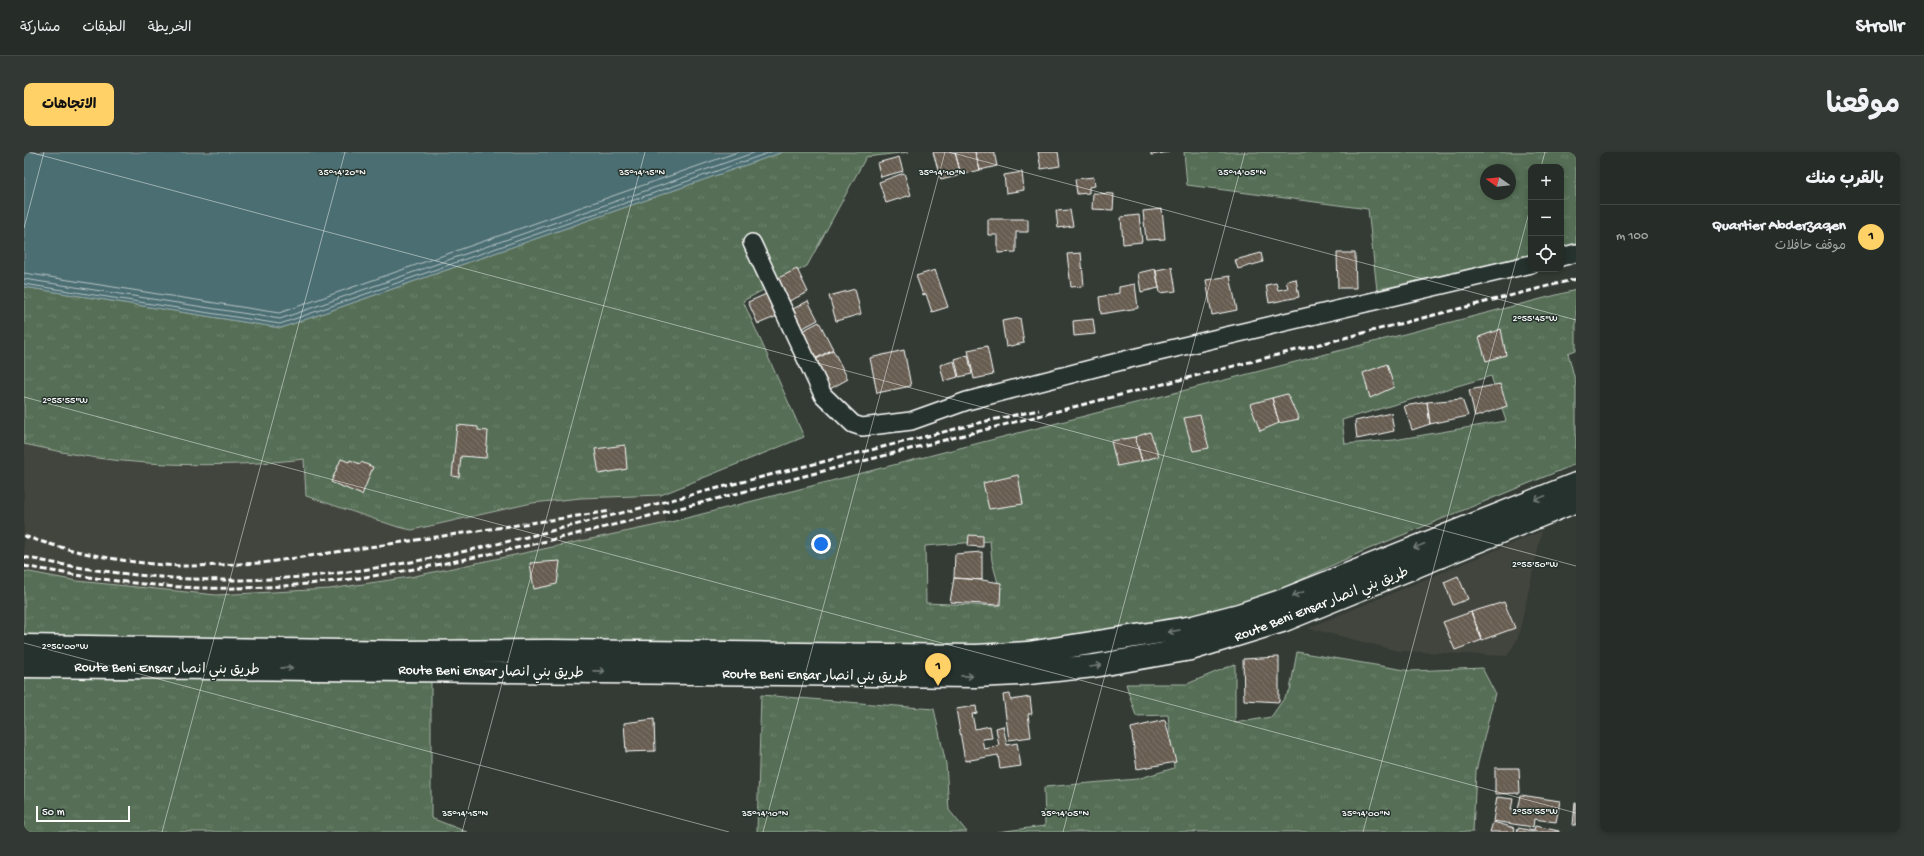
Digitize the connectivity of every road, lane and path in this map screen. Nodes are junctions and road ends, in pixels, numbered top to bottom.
1 (752, 243) dead end
2 (1576, 254) edge
3 (1564, 256) edge
4 (1528, 265) edge
5 (1576, 484) edge
6 (1576, 501) edge
7 (24, 646) edge
8 (24, 666) edge

1 - 4 street
2 - 3 street
5 -> 7 highway, Route Beni Ensar طريق بني انصار
8 -> 6 highway, Route Beni Ensar طريق بني انصار

